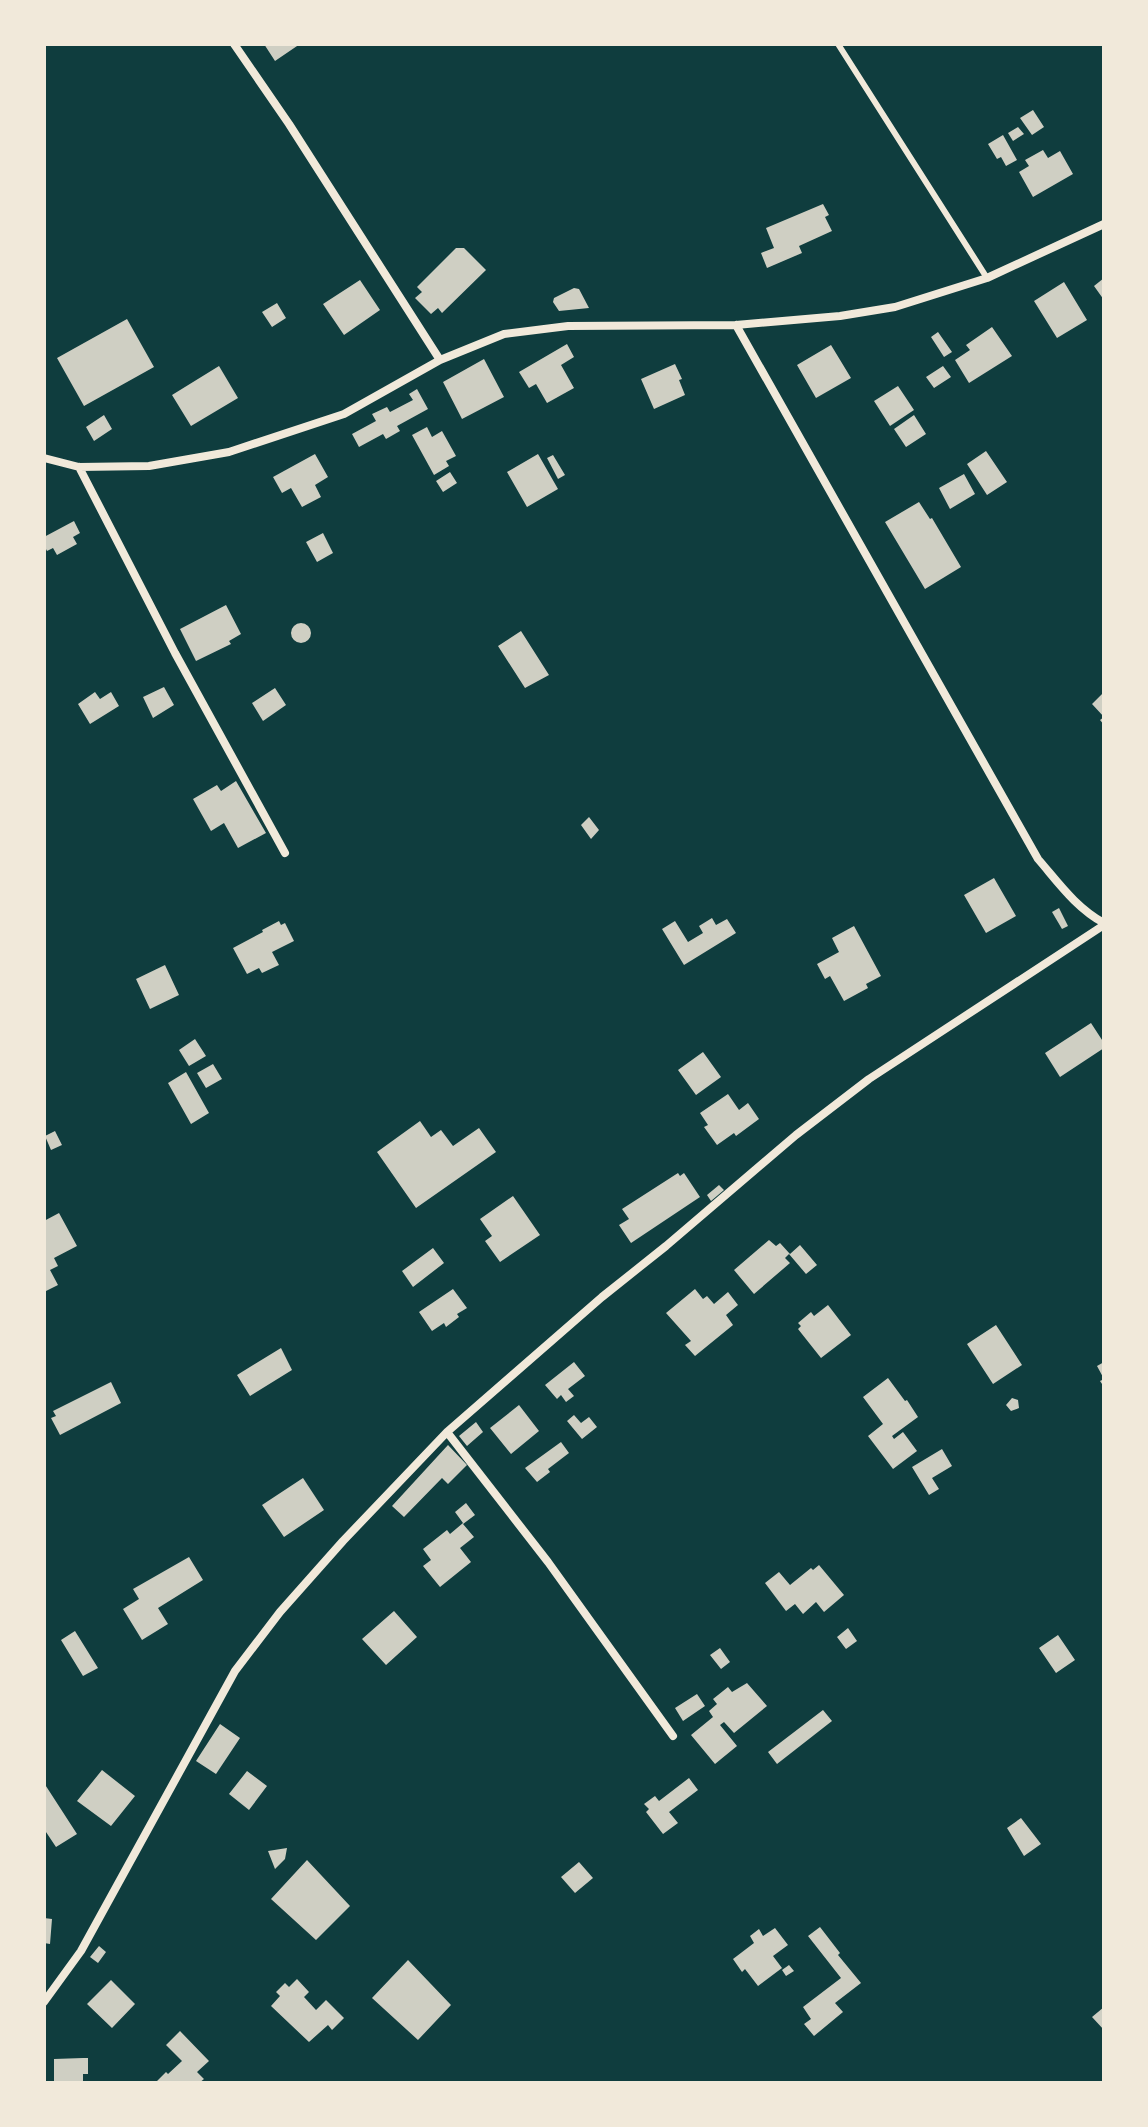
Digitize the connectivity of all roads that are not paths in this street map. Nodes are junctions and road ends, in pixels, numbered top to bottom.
1 (234, 44) edge
2 (838, 44) edge
3 (1104, 224) edge
4 (987, 278) junction
5 (736, 325) junction
6 (440, 360) junction
7 (44, 458) edge
8 (79, 467) junction
9 (285, 853) dead end
10 (1104, 924) edge
11 (447, 1432) junction
12 (673, 1736) dead end
13 (44, 2002) edge

1 - 6 street
2 - 4 lane
3 - 4 street
4 - 5 street
5 - 6 street
5 - 10 street
6 - 8 street
7 - 8 street
8 - 9 street
10 - 11 street
11 - 12 street
11 - 13 street

